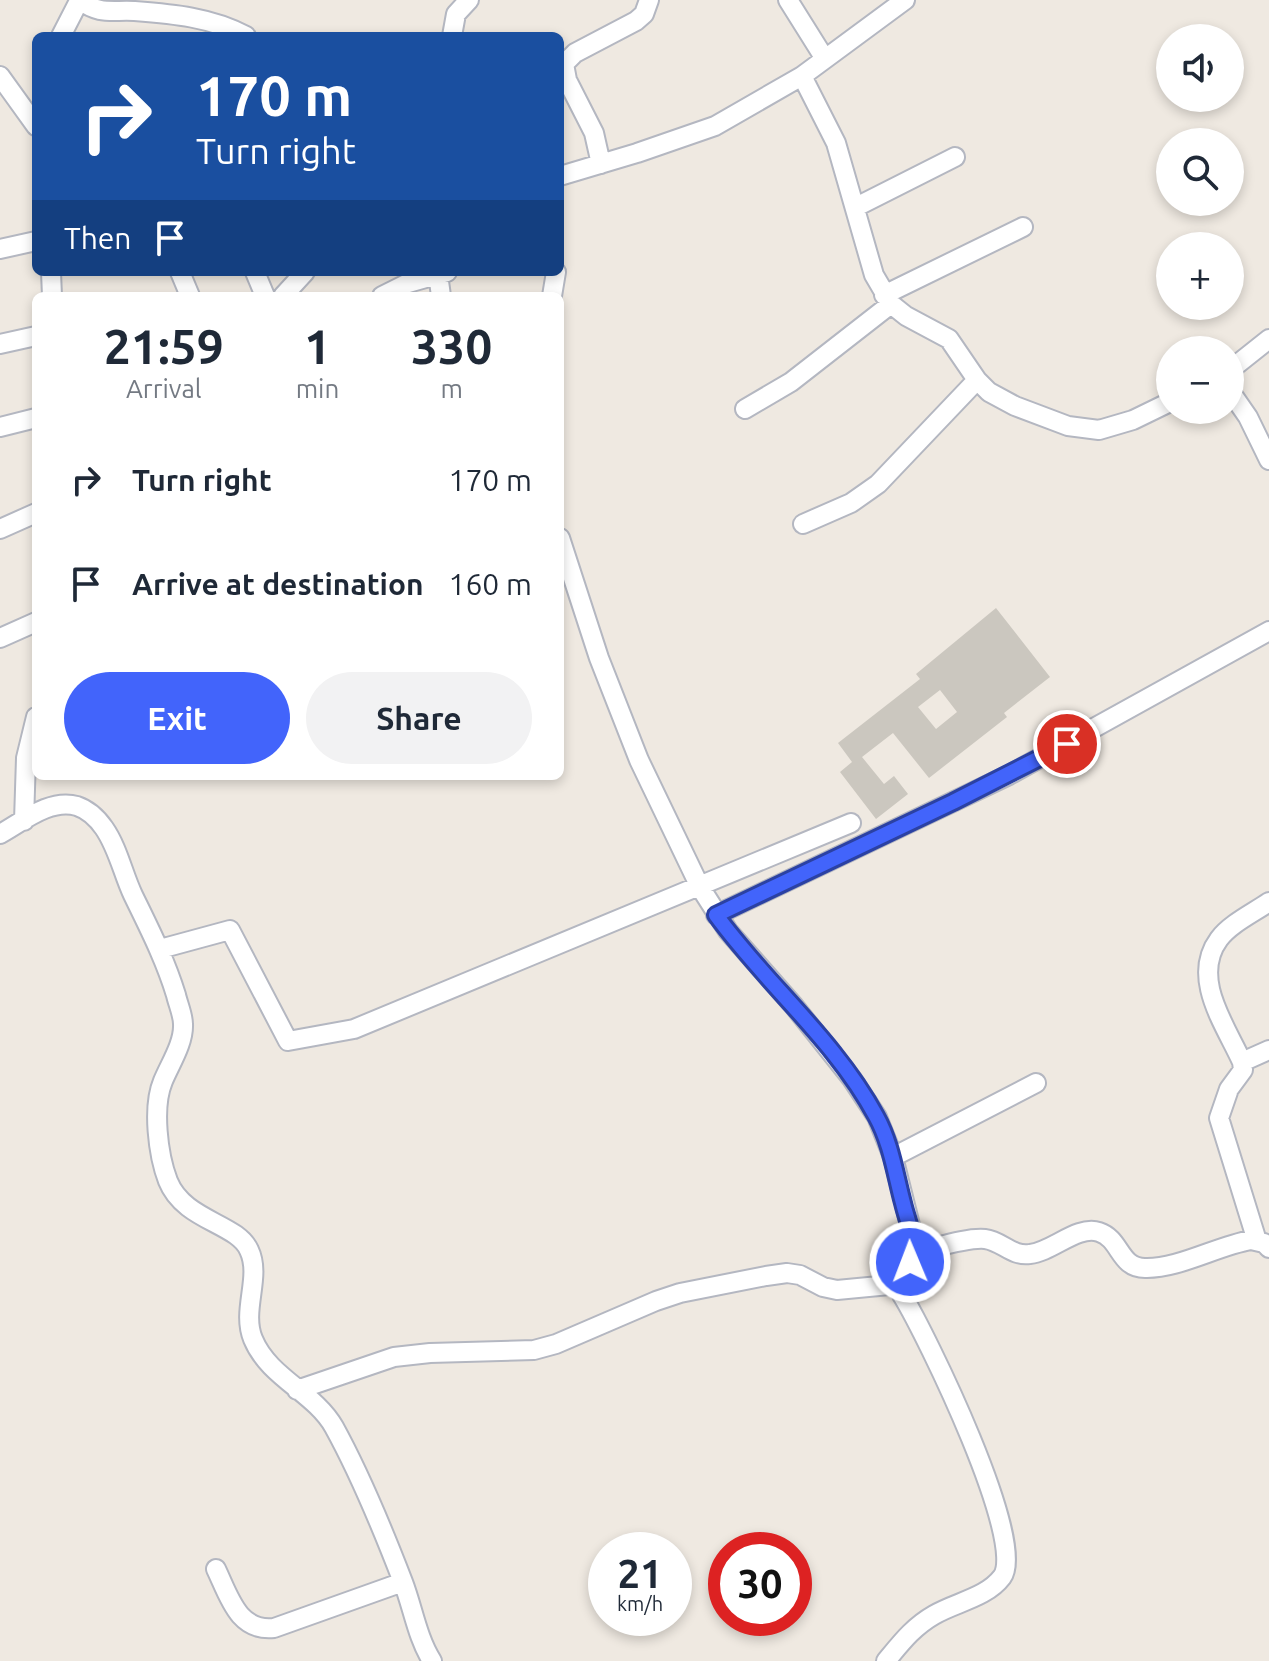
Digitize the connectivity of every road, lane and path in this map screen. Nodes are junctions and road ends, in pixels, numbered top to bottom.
1 (79, 0) edge
2 (469, 0) edge
3 (649, 0) edge
4 (788, 0) edge
5 (905, 0) edge
6 (63, 32) edge
7 (236, 32) edge
8 (453, 32) edge
9 (825, 59) junction
10 (0, 76) edge
11 (802, 76) junction
12 (32, 120) edge
13 (955, 157) dead end
14 (601, 164) junction
15 (564, 175) edge
16 (856, 207) junction
17 (1023, 227) dead end
18 (32, 242) edge
19 (0, 249) edge
20 (301, 276) edge
21 (432, 276) edge
22 (287, 292) edge
23 (390, 292) edge
24 (887, 300) junction
25 (32, 337) edge
26 (1269, 339) edge
27 (0, 344) edge
28 (1244, 359) edge
29 (977, 380) junction
30 (1156, 408) edge
31 (745, 409) dead end
32 (1244, 411) edge
33 (32, 419) edge
34 (0, 427) edge
35 (1269, 460) edge
36 (32, 515) edge
37 (803, 524) dead end
38 (0, 529) edge
39 (564, 550) edge
40 (32, 624) edge
41 (1269, 631) edge
42 (0, 638) edge
43 (32, 733) edge
44 (24, 821) junction
45 (851, 823) dead end
46 (0, 834) edge
47 (700, 887) junction
48 (1269, 902) edge
49 (716, 915) junction
50 (160, 949) junction
51 (1269, 1050) edge
52 (1242, 1062) junction
53 (1036, 1083) dead end
54 (893, 1157) junction
55 (1263, 1244) edge
56 (913, 1253) junction
57 (900, 1284) junction
58 (297, 1390) junction
59 (216, 1569) dead end
60 (403, 1582) junction
61 (432, 1661) edge
62 (886, 1661) edge

1 - 6 street
1 - 7 street
2 - 8 street
3 - 14 street
4 - 9 street
5 - 9 street
9 - 11 street
10 - 12 street
11 - 14 street
11 - 16 street
13 - 16 street
14 - 15 street
16 - 24 street
17 - 24 street
18 - 19 street
20 - 22 street
21 - 23 street
24 - 29 street
24 - 31 street
25 - 27 street
26 - 28 street
29 - 30 street
29 - 37 street
32 - 35 street
33 - 34 street
36 - 38 street
39 - 47 street
40 - 42 street
41 - 49 street
43 - 44 street
44 - 46 street
44 - 50 street
45 - 47 street
47 - 49 street
47 - 50 street
48 - 52 street
49 - 54 street
50 - 58 street
51 - 52 street
52 - 55 street
53 - 54 street
54 - 56 street
55 - 56 street
56 - 57 street
57 - 58 street
57 - 62 street
58 - 60 street
59 - 60 street
60 - 61 street

